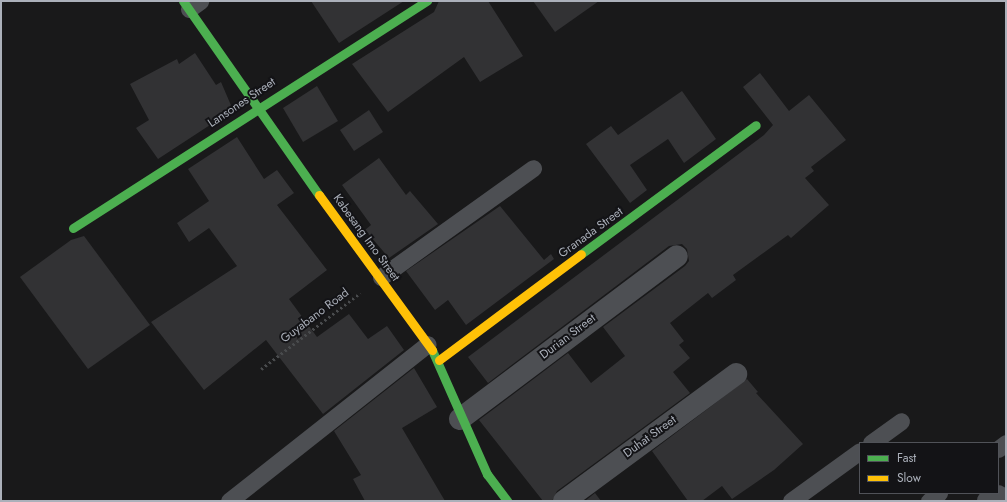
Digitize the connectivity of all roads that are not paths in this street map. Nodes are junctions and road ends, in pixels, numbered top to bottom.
1 (427, 1) edge
2 (191, 4) edge
3 (255, 108) junction
4 (756, 125) dead end
5 (533, 168) dead end
6 (73, 228) dead end
7 (677, 256) dead end
8 (381, 277) junction
9 (428, 344) junction
10 (439, 360) junction
11 (736, 374) dead end
12 (460, 419) junction
13 (902, 420) dead end
14 (871, 442) edge
15 (859, 452) edge
16 (938, 494) edge
17 (229, 501) edge
18 (507, 501) edge
19 (564, 501) edge
20 (791, 501) edge
21 (929, 501) edge

1 - 3 street, Lansones Street
2 - 3 street, Kabesang Imo Street
3 - 6 street, Lansones Street
3 - 8 street, Kabesang Imo Street
4 - 10 street, Granada Street
5 - 8 lane
7 - 12 street, Durian Street
8 - 9 street, Kabesang Imo Street
9 - 10 street, Kabesang Imo Street
9 - 17 lane
10 - 12 street, Kabesang Imo Street
11 - 19 street, Duhat Street
12 - 18 street, Kabesang Imo Street
13 - 14 lane
15 - 20 lane
16 - 21 lane

